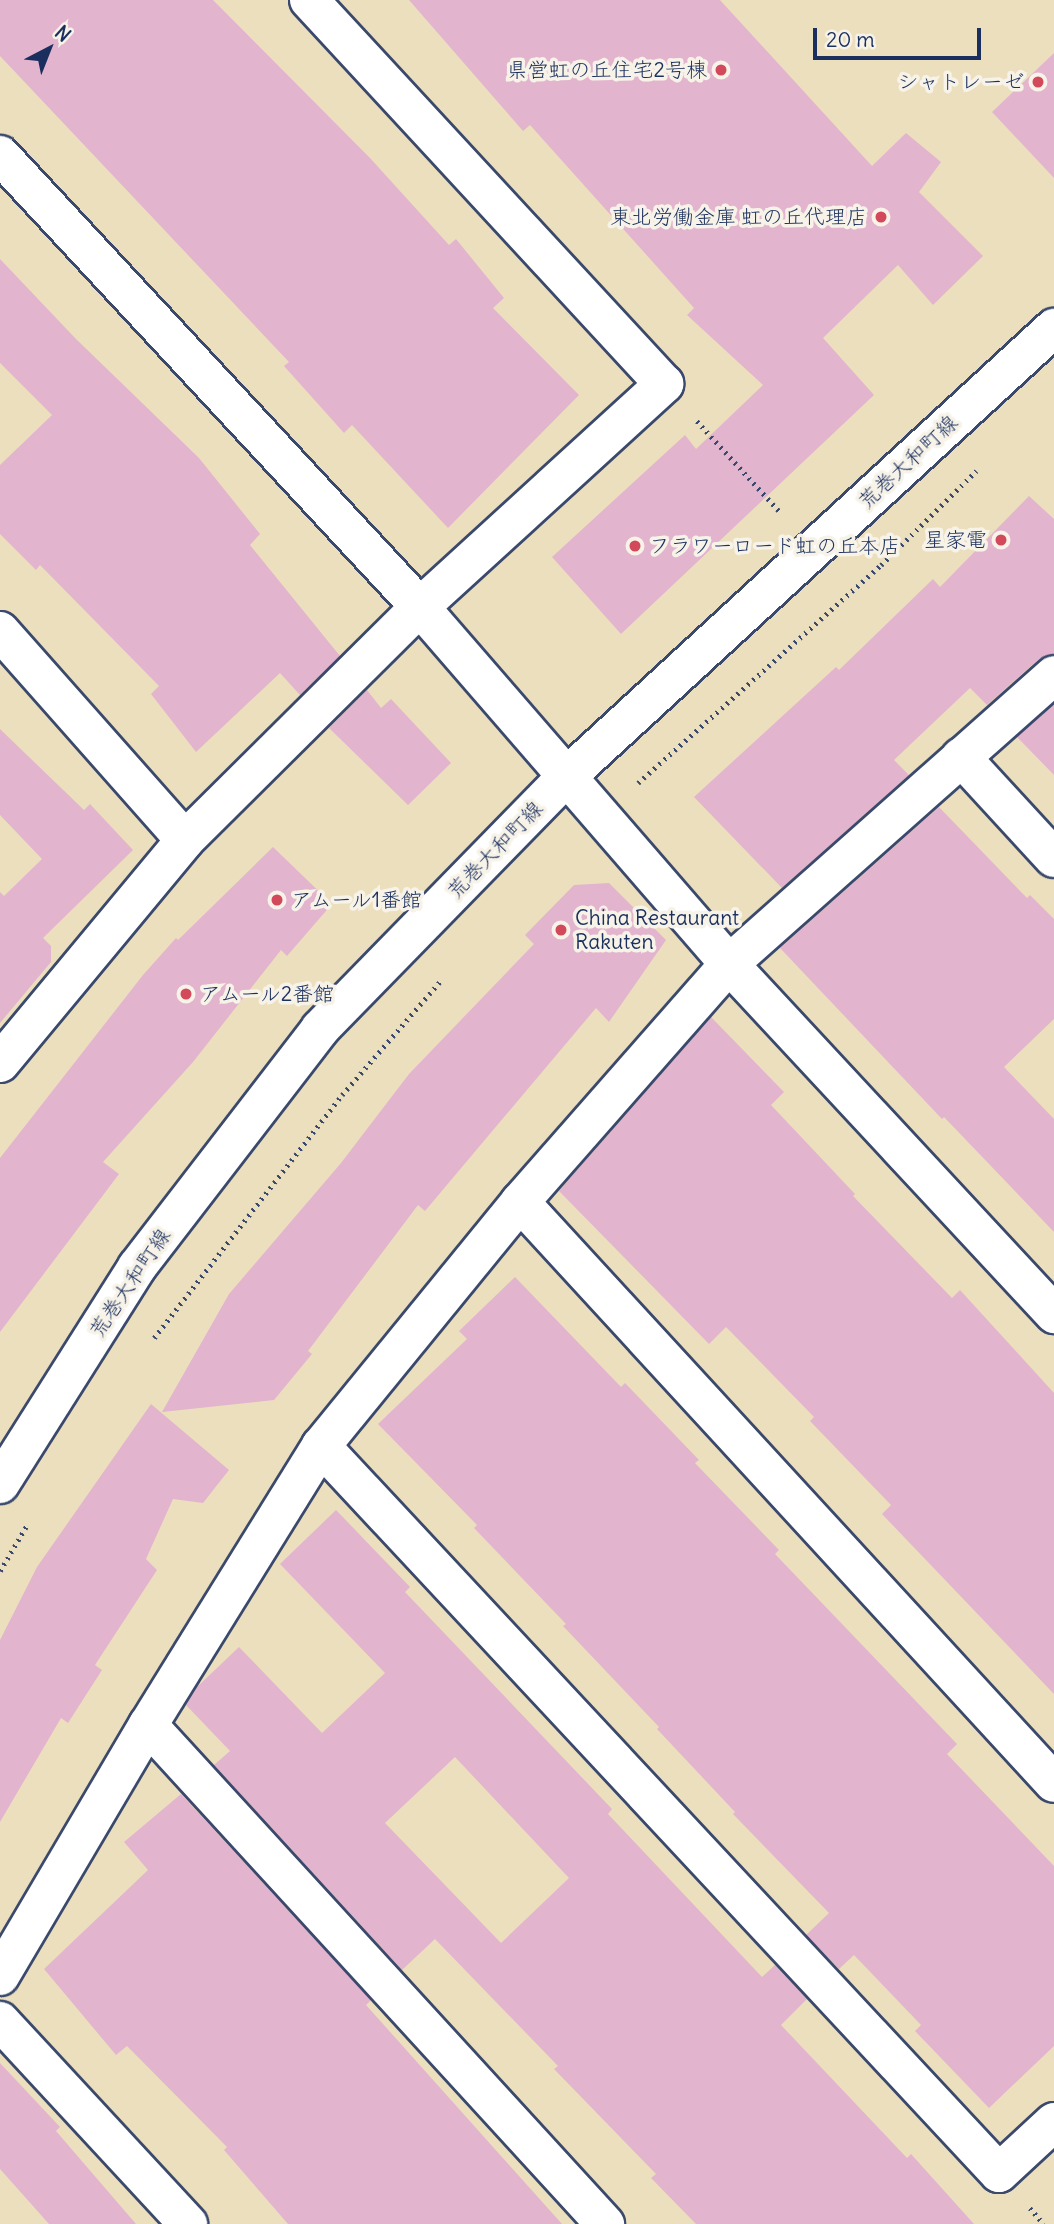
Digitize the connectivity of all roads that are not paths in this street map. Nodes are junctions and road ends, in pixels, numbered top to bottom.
1 (309, 0) edge
2 (0, 155) edge
3 (1054, 328) edge
4 (420, 607) junction
5 (0, 631) edge
6 (1054, 675) edge
7 (961, 757) junction
8 (565, 778) junction
9 (185, 840) junction
10 (1054, 858) edge
11 (730, 964) junction
12 (0, 1063) edge
13 (520, 1202) junction
14 (1054, 1314) edge
15 (321, 1446) junction
16 (0, 1484) edge
17 (148, 1725) junction
18 (1054, 1783) edge
19 (0, 1976) edge
20 (0, 2021) edge
21 (1054, 2122) edge
22 (187, 2224) edge
23 (604, 2224) edge

1 - 4 street
2 - 4 street
3 - 8 street, 荒巻大和町線
4 - 8 street
4 - 9 street
5 - 9 street
6 - 7 street
7 - 10 street
7 - 11 street
8 - 11 street
8 - 16 street, 荒巻大和町線
9 - 12 street
11 - 13 street
11 - 14 street
13 - 15 street
13 - 18 street
15 - 17 street
15 - 21 street
17 - 19 street
17 - 23 street
20 - 22 street

